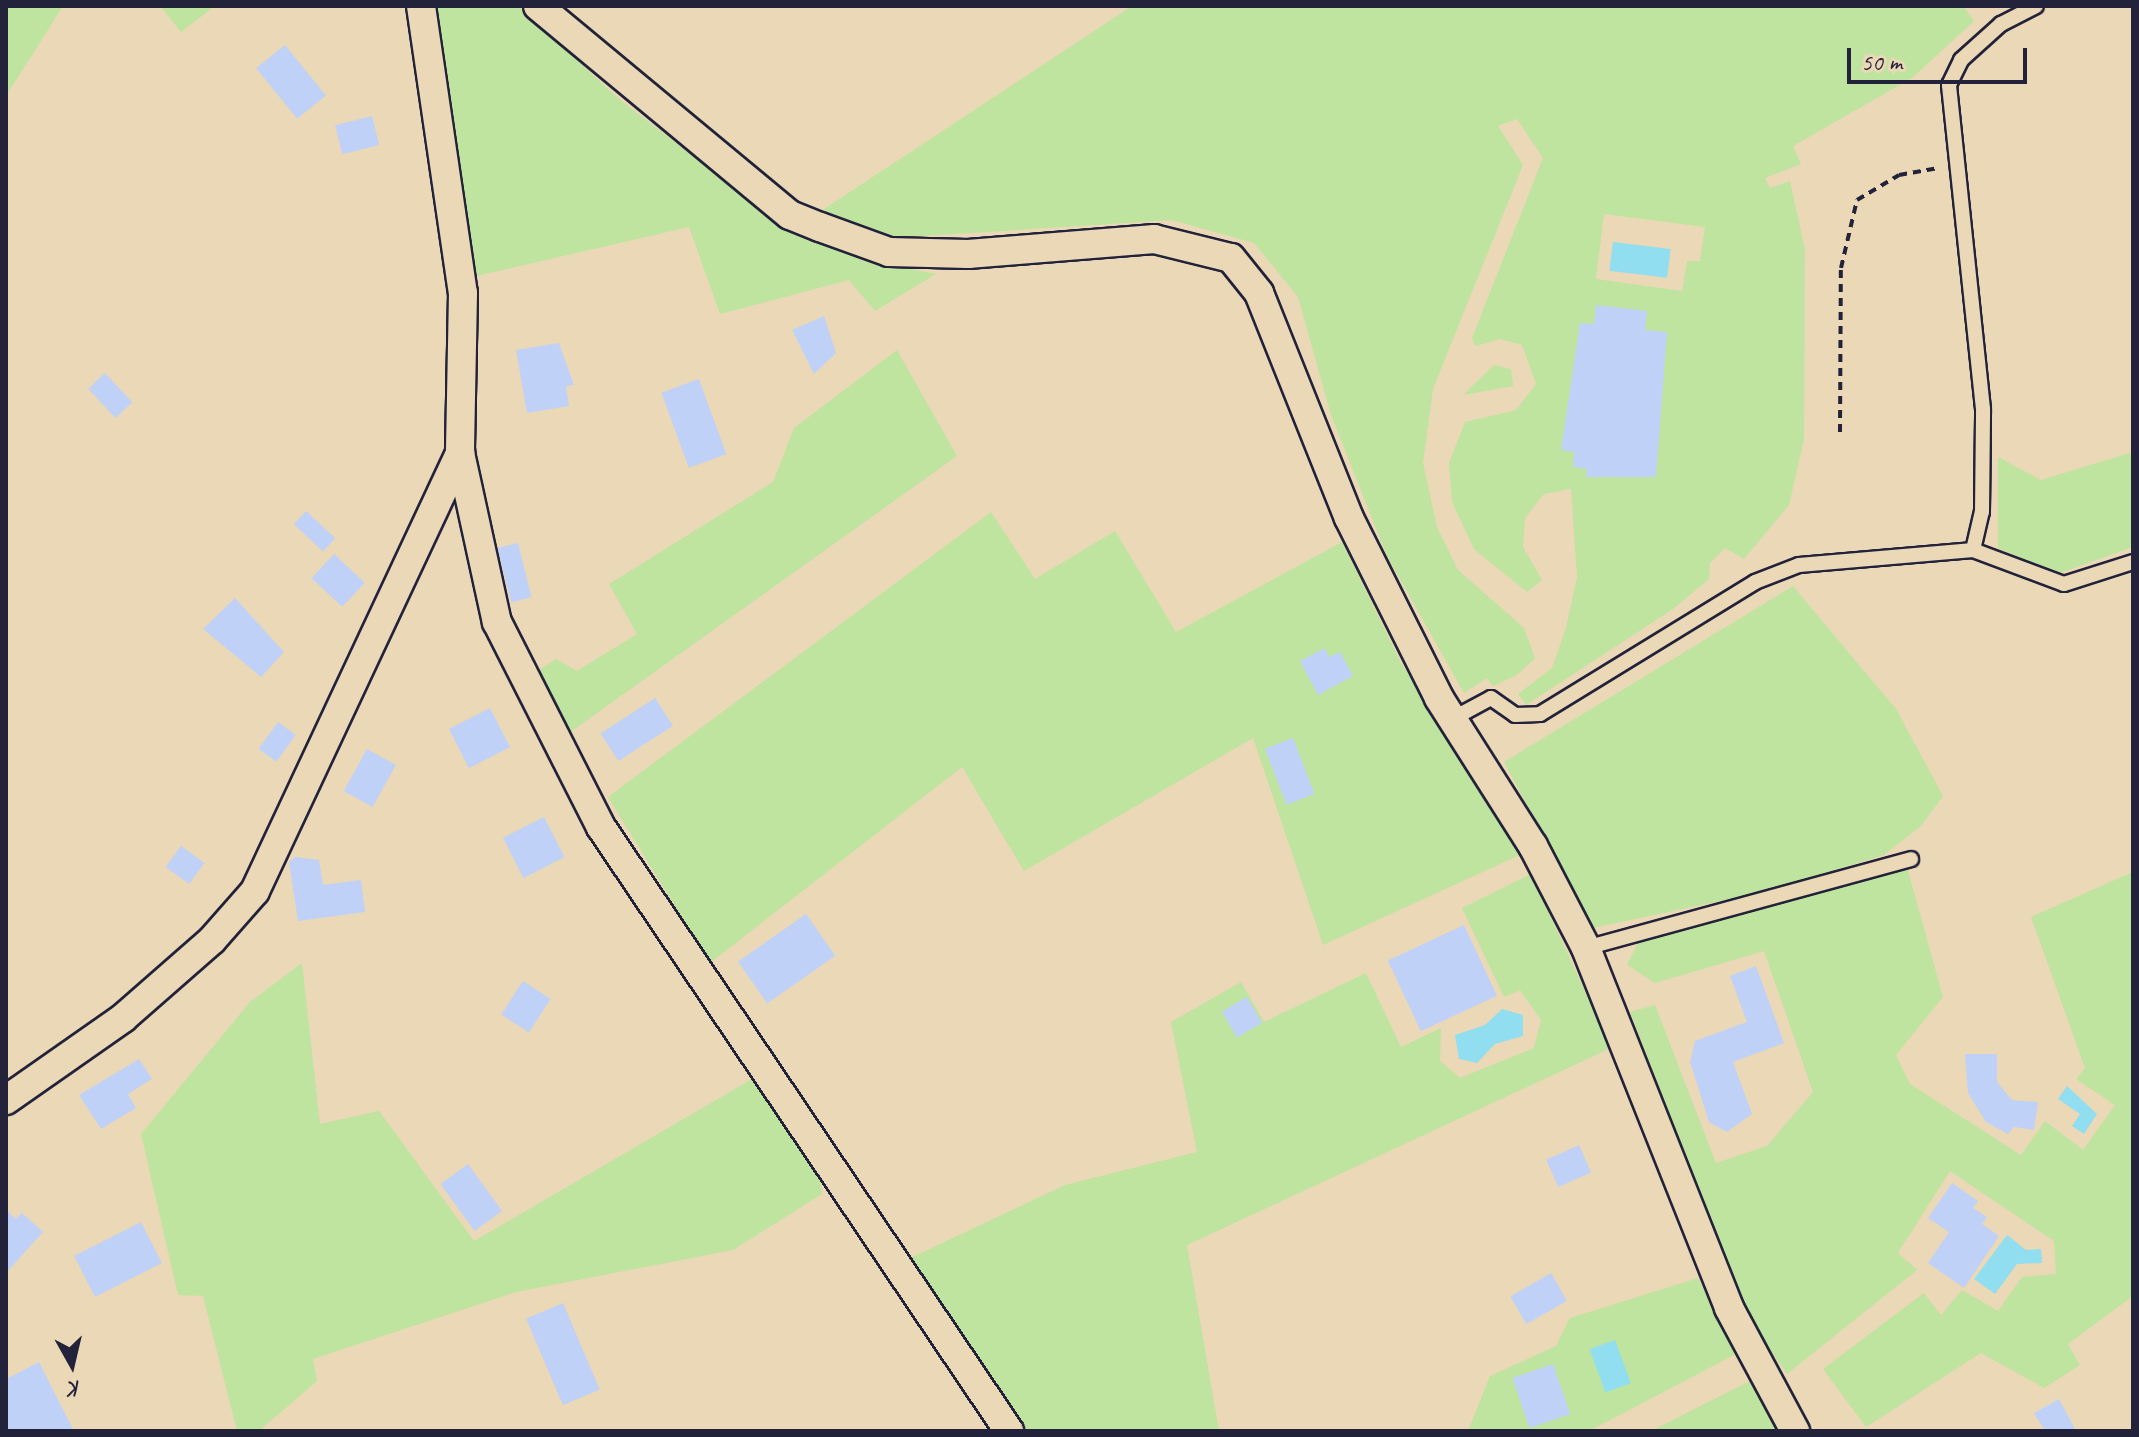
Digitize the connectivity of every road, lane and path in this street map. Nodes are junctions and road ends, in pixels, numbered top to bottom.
1 (421, 6) edge
2 (538, 6) edge
3 (2036, 6) edge
4 (1956, 164) junction
5 (1840, 432) dead end
6 (460, 453) junction
7 (1973, 550) junction
8 (2133, 562) edge
9 (1452, 719) junction
10 (1911, 859) dead end
11 (1586, 948) junction
12 (6, 1100) edge
13 (1009, 1431) edge
14 (1795, 1431) edge

1 - 6 street
2 - 9 street
3 - 4 lane
4 - 5 path
4 - 7 lane
6 - 12 street
6 - 13 street
7 - 8 lane
7 - 9 lane
9 - 11 street
10 - 11 lane
11 - 14 street

